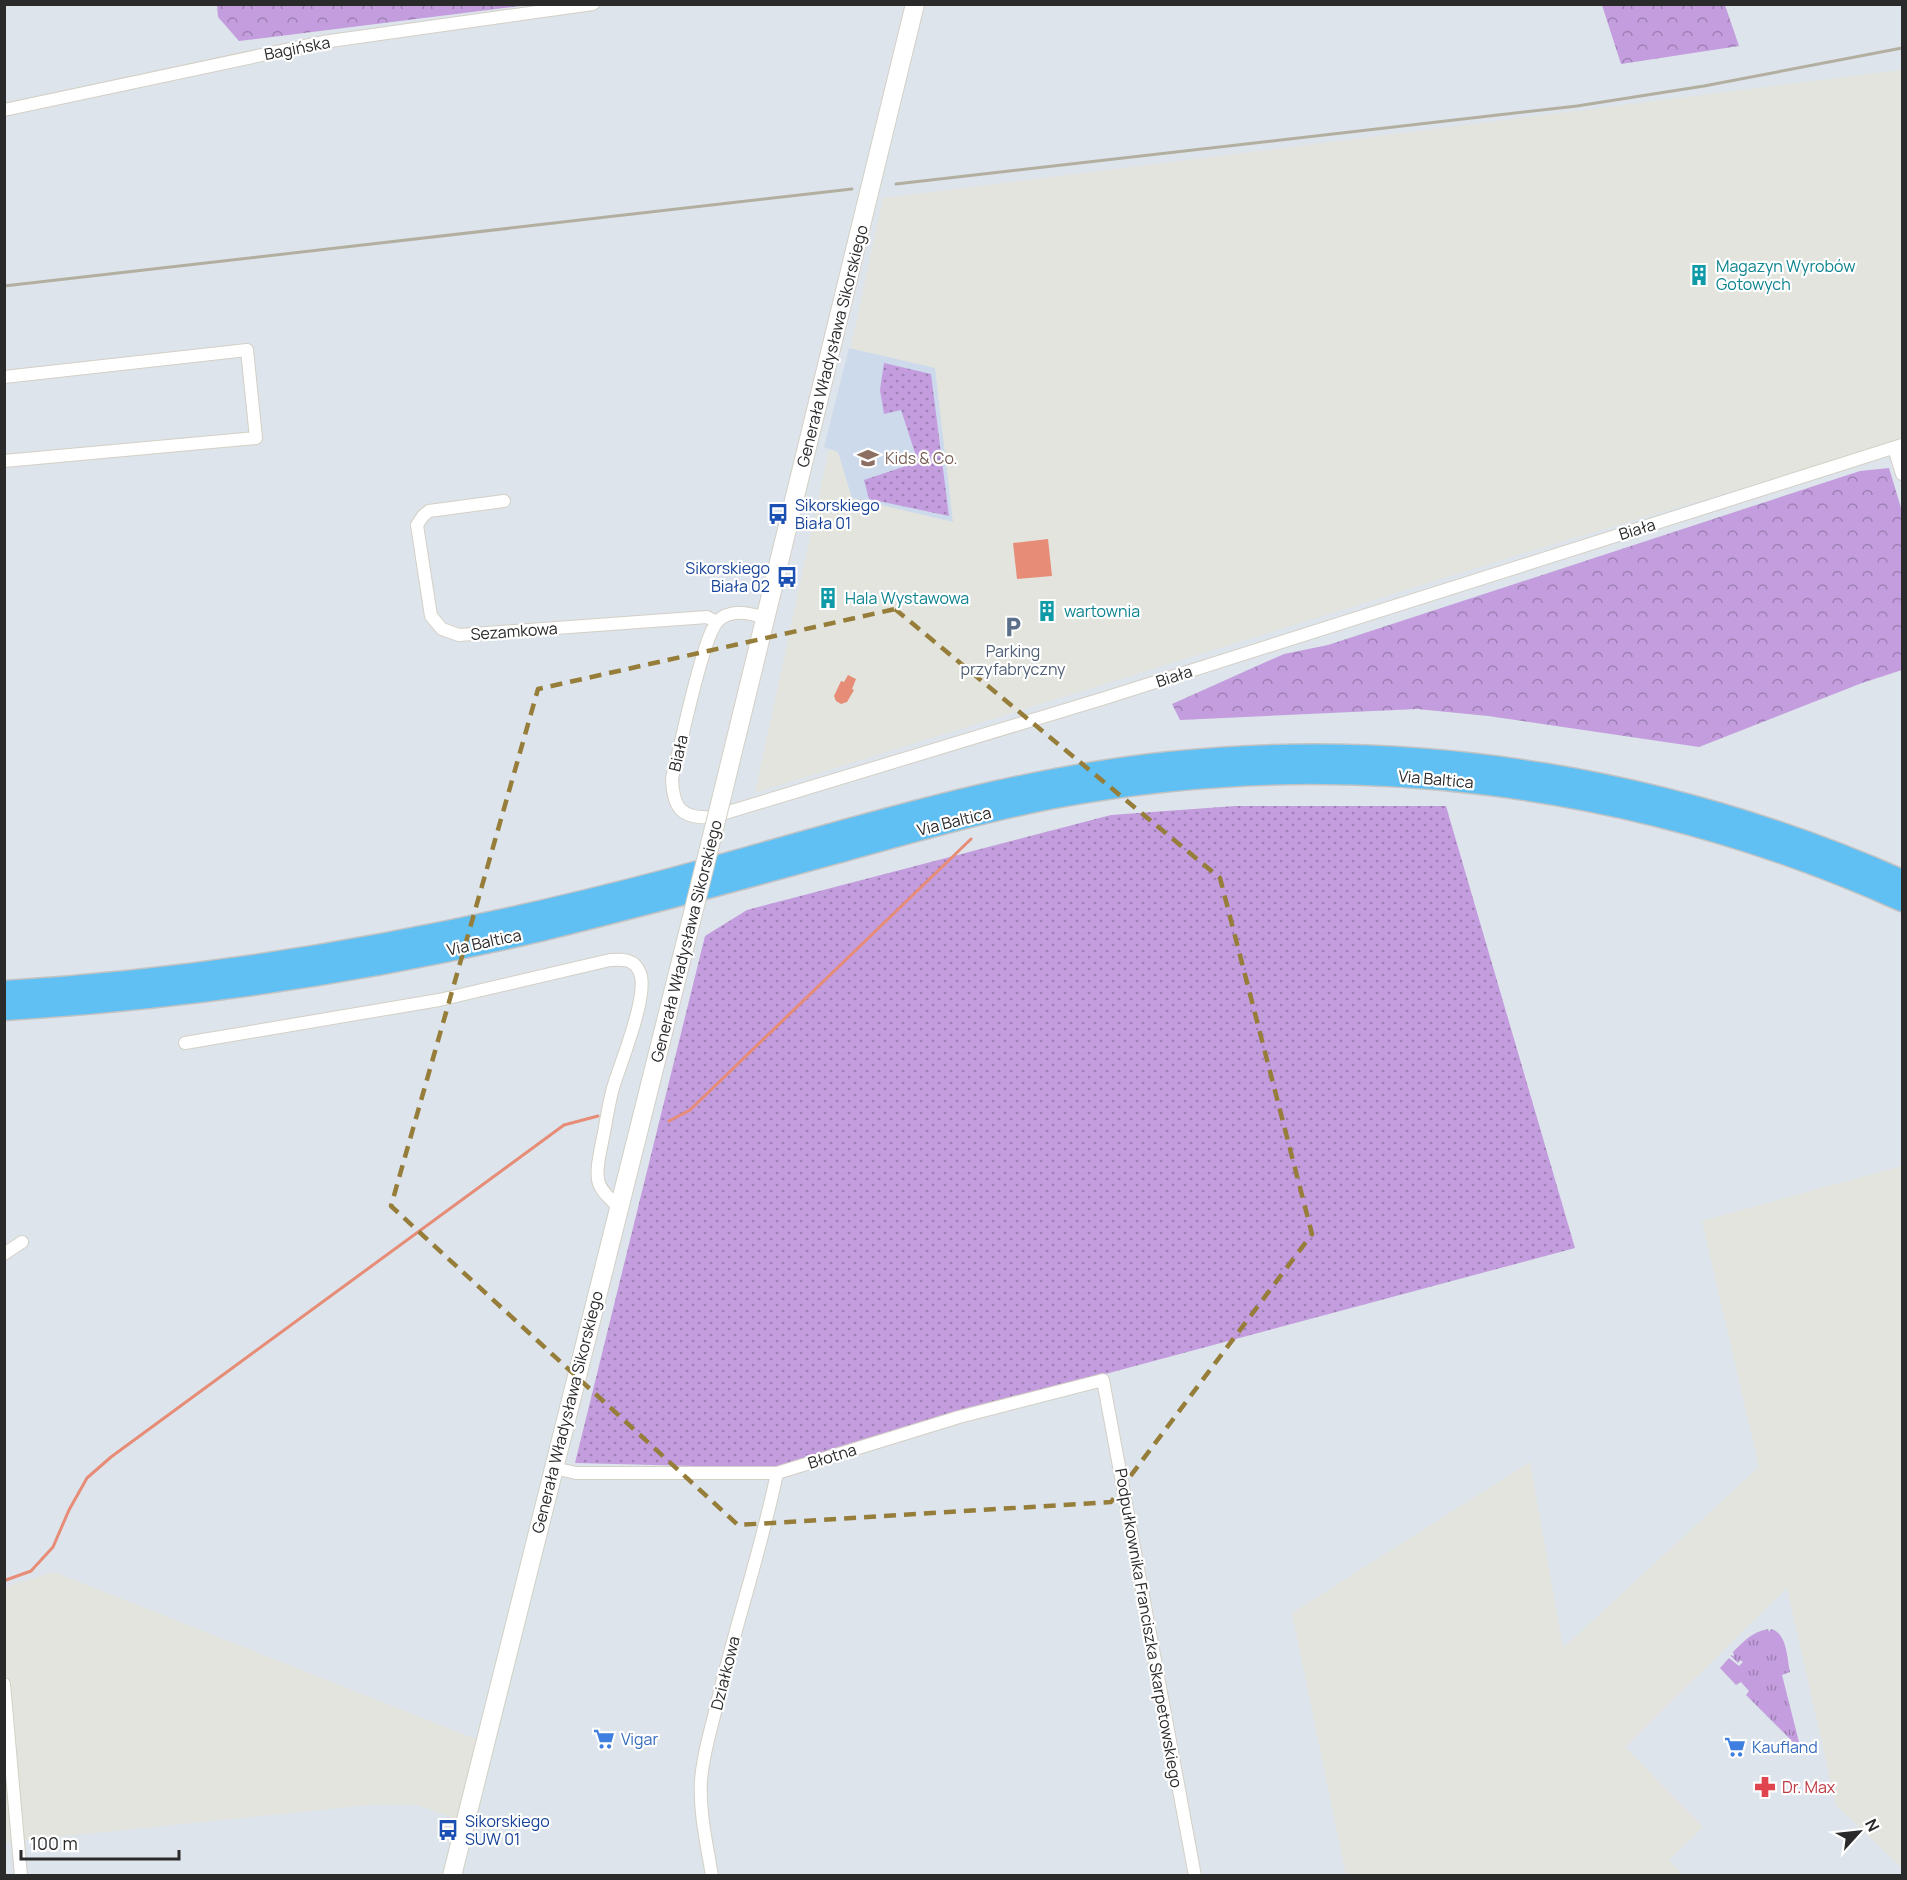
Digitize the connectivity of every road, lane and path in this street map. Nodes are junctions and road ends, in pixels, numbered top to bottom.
1 (593, 4) edge
2 (915, 4) edge
3 (4, 110) edge
4 (4, 377) edge
5 (1898, 447) edge
6 (4, 461) edge
7 (1902, 474) edge
8 (504, 501) dead end
9 (765, 618) junction
10 (717, 622) junction
11 (1902, 881) edge
12 (1902, 900) edge
13 (4, 992) edge
14 (4, 1009) edge
15 (185, 1043) dead end
16 (619, 1208) junction
17 (22, 1242) dead end
18 (4, 1254) edge
19 (1103, 1380) joint
20 (554, 1468) junction
21 (777, 1473) junction
22 (4, 1684) edge
23 (9, 1787) edge
24 (21, 1875) edge
25 (452, 1875) edge
26 (712, 1875) edge
27 (1195, 1875) edge

1 - 3 street, Bagińska
2 - 9 street, Generała Władysława Sikorskiego
4 - 6 street
5 - 7 street
5 - 10 street, Biała
8 - 10 street, Sezamkowa
9 - 10 street
9 - 16 street, Generała Władysława Sikorskiego, bridge
11 - 13 highway, Via Baltica
12 - 14 highway, Via Baltica
15 - 16 street
16 - 20 street, Generała Władysława Sikorskiego
17 - 18 street
19 - 21 street, Błotna
19 - 27 street, Podpułkownika Franciszka Skarpetowskiego
20 - 21 street, Błotna
20 - 25 street, Generała Władysława Sikorskiego
21 - 26 street, Działkowa
22 - 23 street
23 - 24 street

